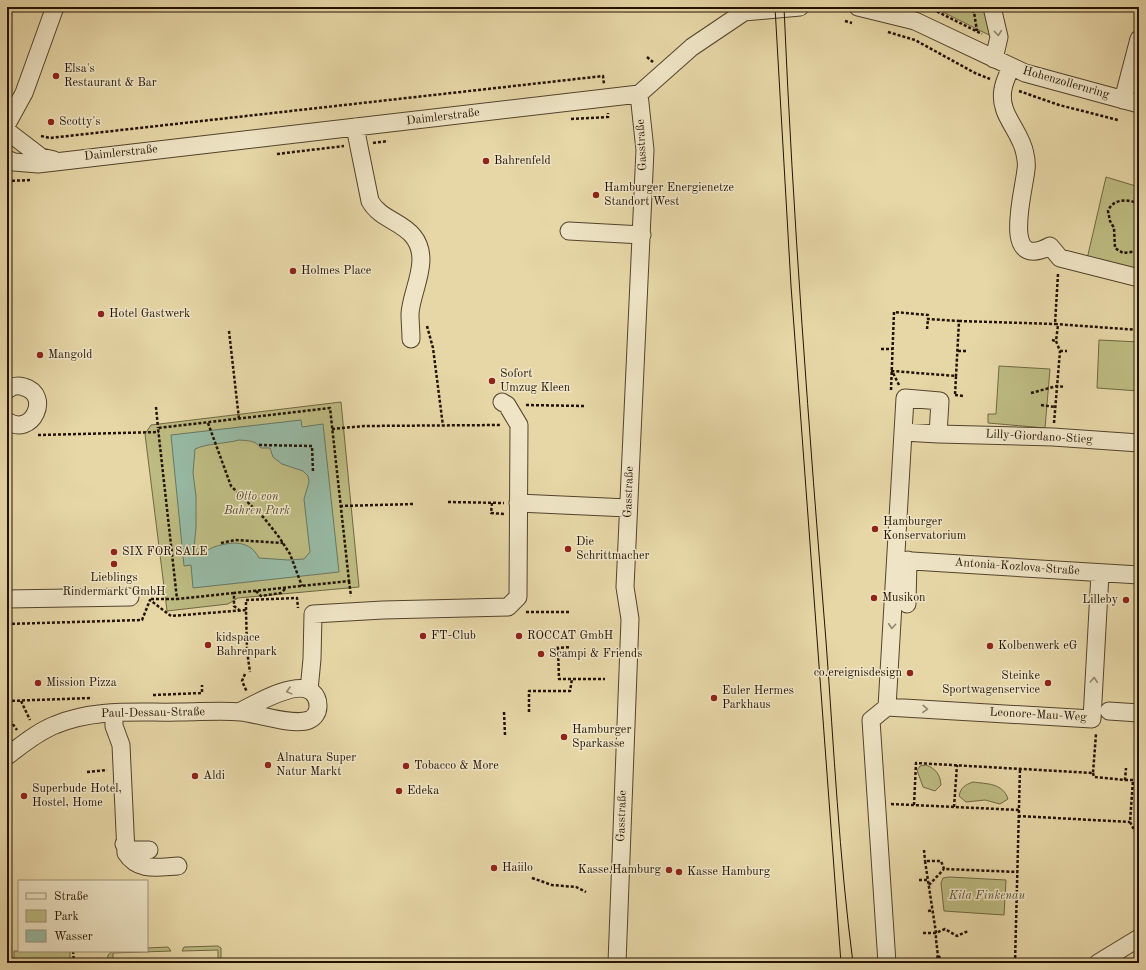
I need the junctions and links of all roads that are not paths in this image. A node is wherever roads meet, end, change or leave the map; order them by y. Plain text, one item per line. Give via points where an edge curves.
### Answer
1 (55, 7) edge
2 (800, 7) edge
3 (858, 7) edge
4 (992, 7) edge
5 (743, 9) edge
6 (1139, 39) edge
7 (996, 51) junction
8 (1011, 67) junction
9 (639, 94) junction
10 (1131, 102) edge
11 (7, 124) edge
12 (355, 127) junction
13 (7, 131) edge
14 (7, 159) edge
15 (58, 160) junction
16 (569, 231) dead end
17 (642, 235) junction
18 (1139, 278) edge
19 (411, 339) dead end
20 (7, 390) edge
21 (504, 403) road end
22 (7, 421) edge
23 (903, 432) junction
24 (938, 434) junction
25 (1139, 443) edge
26 (510, 503) junction
27 (628, 508) junction
28 (902, 560) junction
29 (1100, 573) junction
30 (1139, 575) edge
31 (130, 597) road end
32 (7, 599) edge
33 (907, 604) dead end
34 (309, 690) junction
35 (886, 707) junction
36 (1109, 711) dead end
37 (239, 712) junction
38 (114, 713) junction
39 (1139, 713) edge
40 (7, 756) edge
41 (124, 844) junction
42 (148, 850) dead end
43 (178, 866) dead end
44 (1139, 938) edge
45 (618, 963) edge
46 (887, 963) edge
47 (1098, 963) edge

1 - 11 street via 24,93
2 - 5 street
3 - 7 street, Hohenzollernring via 884,12
4 -> 7 street via 999,31
5 - 9 street via 692,47
6 - 10 street
7 - 8 street, Hohenzollernring
8 - 10 street, Hohenzollernring via 1037,77
8 - 18 street via 1004,85 1002,105 1022,142 1025,154 1026,169 1019,236 1022,244 1027,249 1050,246 1058,256
9 - 12 street, Daimlerstraße
9 - 17 street, Gasstraße via 645,150
12 - 15 street, Daimlerstraße
12 - 19 street via 370,201 375,209 406,230 416,242 420,275 410,314
13 - 15 street, Daimlerstraße via 41,157
14 - 15 street, Daimlerstraße via 26,164
16 - 17 street
17 - 27 street, Gasstraße
20 - 22 street via 20,385 30,388 39,406 36,416 28,423 18,425
21 - 26 street via 519,425
23 - 24 street, Lilly-Giordano-Stieg
23 - 24 street via 905,398 940,400
23 - 28 street
24 - 25 street, Lilly-Giordano-Stieg via 1053,437
26 - 27 street
26 - 34 street via 518,597 508,607 313,614
27 - 45 street, Gasstraße via 625,587 630,618
28 - 29 street, Antonia-Kozlova-Straße
28 - 33 street
28 -> 35 street
29 - 30 street, Antonia-Kozlova-Straße
35 -> 29 street, Leonore-Mau-Weg via 1092,719
31 - 32 street
34 -> 37 street, Paul-Dessau-Straße via 298,689 268,697
34 - 37 street, Paul-Dessau-Straße via 317,699 318,710 312,719 307,721
35 - 46 street via 871,720
36 - 39 street
37 - 38 street, Paul-Dessau-Straße
38 - 40 street, Paul-Dessau-Straße via 92,715 56,724 40,732
38 - 41 street via 114,726 121,745
41 - 42 street via 128,850
41 - 43 street via 126,853 135,864 142,867
44 - 47 street

